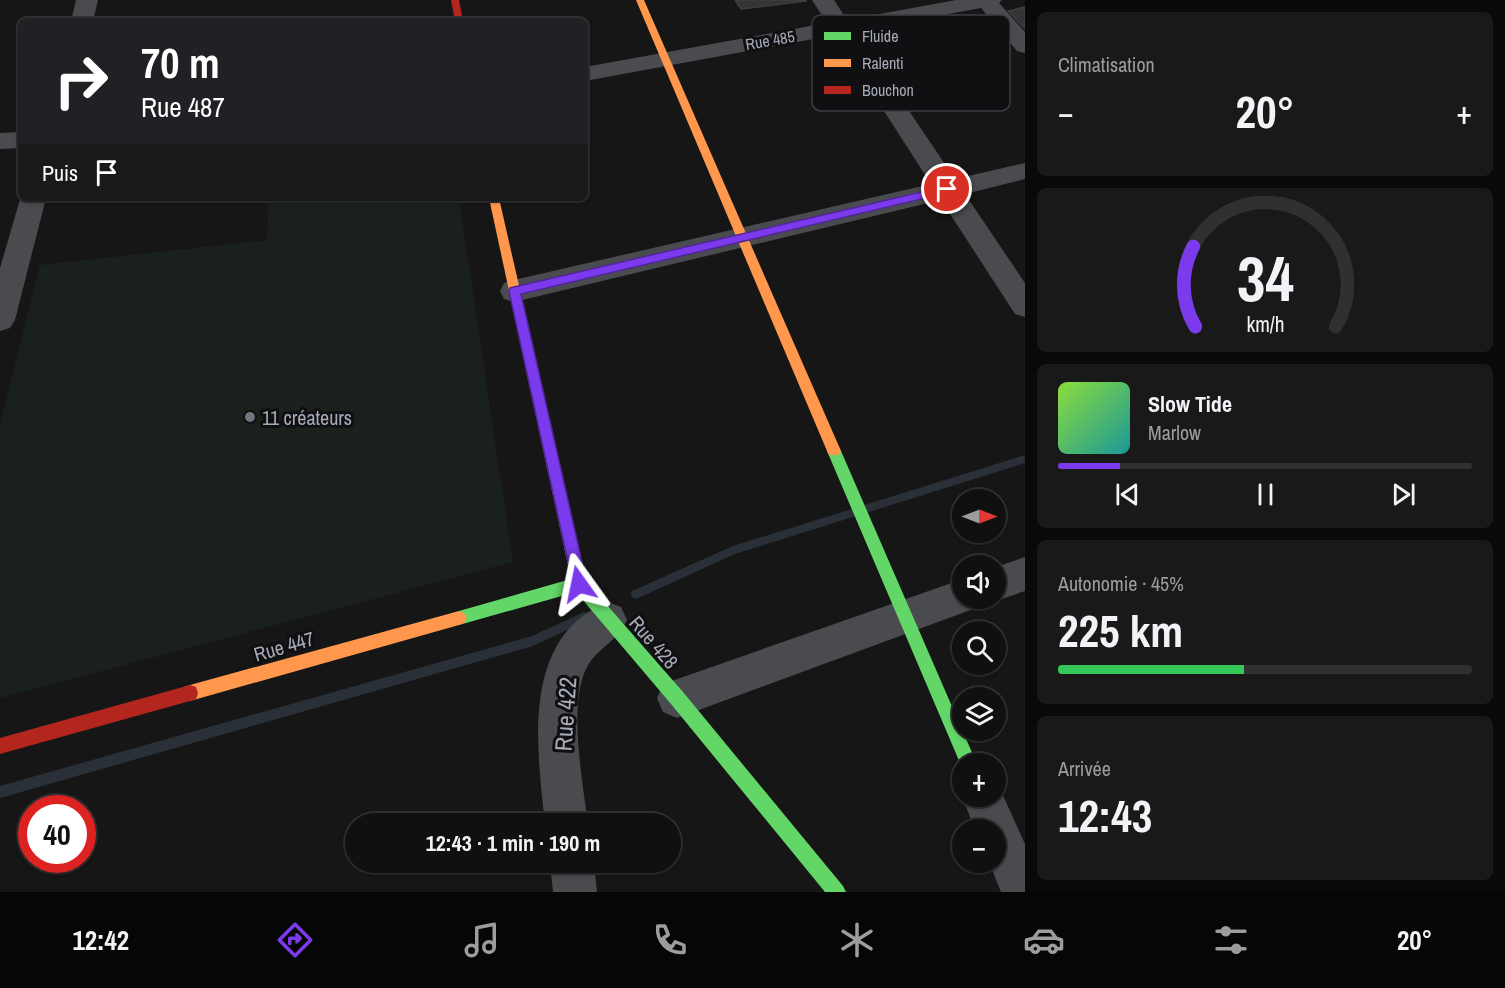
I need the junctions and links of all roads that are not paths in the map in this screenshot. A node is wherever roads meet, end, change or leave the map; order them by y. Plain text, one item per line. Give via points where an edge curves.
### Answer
1 (87, 0) edge
2 (455, 0) edge
3 (640, 0) edge
4 (823, 0) edge
5 (988, 0) edge
6 (833, 15) edge
7 (909, 15) edge
8 (1000, 15) edge
9 (83, 18) edge
10 (458, 18) edge
11 (1010, 27) edge
12 (812, 33) edge
13 (1025, 46) edge
14 (666, 60) junction
15 (588, 73) edge
16 (896, 111) edge
17 (18, 140) edge
18 (0, 141) edge
19 (1025, 171) edge
20 (947, 189) junction
21 (32, 201) edge
22 (495, 201) edge
23 (743, 238) junction
24 (514, 291) junction
25 (1025, 306) edge
26 (0, 320) edge
27 (1025, 574) edge
28 (1006, 581) edge
29 (579, 584) junction
30 (952, 600) edge
31 (906, 616) junction
32 (608, 620) junction
33 (677, 698) junction
34 (0, 746) edge
35 (964, 753) edge
36 (988, 807) edge
37 (566, 813) edge
38 (573, 873) edge
39 (575, 892) edge
40 (837, 892) edge
41 (1023, 892) edge

1 - 9 street
2 - 10 street
3 - 14 street
4 - 6 street
5 - 7 street, Rue 485
5 - 8 street
11 - 13 street
12 - 14 street, Rue 485
14 - 15 street, Rue 485
14 - 23 street
16 - 20 street
17 - 18 street
19 - 20 street
20 - 23 street
20 - 25 street
21 - 26 street
22 - 24 street, Rue 428
23 - 24 street
23 - 31 street
24 - 29 street, Rue 428
27 - 28 street
29 - 32 street, Rue 428
29 - 34 street, Rue 447
30 - 31 street
31 - 33 street
31 - 35 street
32 - 33 street, Rue 428
32 - 37 street, Rue 422 via 573,653 562,678 559,727
33 - 40 street, Rue 428
36 - 41 street
38 - 39 street

